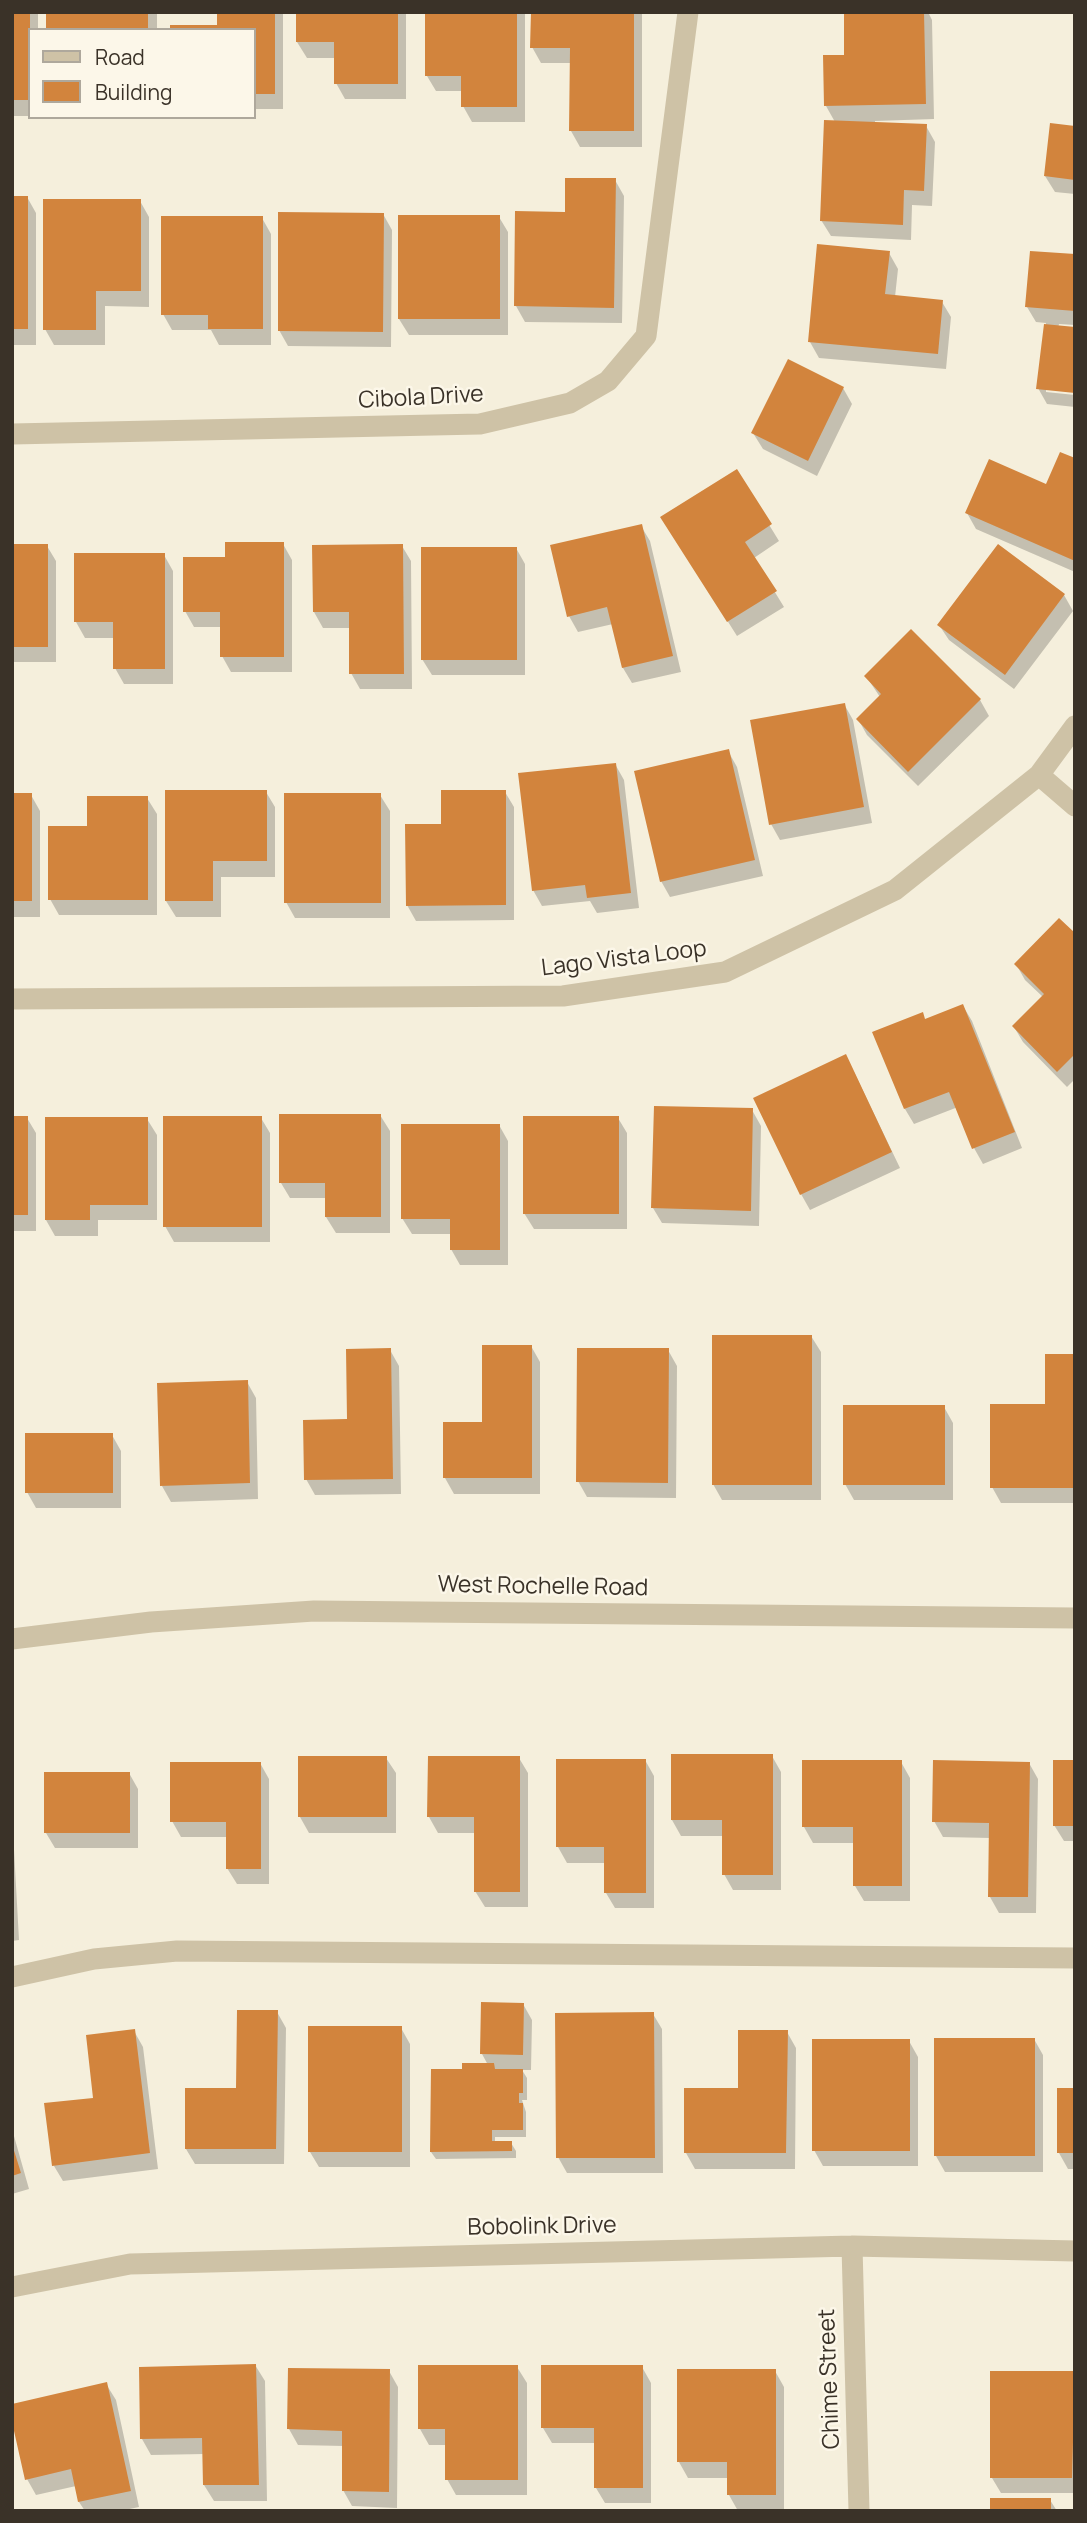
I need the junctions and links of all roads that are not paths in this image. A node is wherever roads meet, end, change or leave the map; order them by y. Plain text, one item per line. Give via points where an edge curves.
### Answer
1 (688, 12) edge
2 (12, 435) edge
3 (1075, 726) edge
4 (1039, 775) junction
5 (1075, 806) edge
6 (12, 999) edge
7 (1075, 1618) edge
8 (12, 1639) edge
9 (1075, 1958) edge
10 (12, 1977) edge
11 (852, 2246) junction
12 (1075, 2251) edge
13 (12, 2287) edge
14 (859, 2511) edge

1 - 2 street, Cibola Drive via 646,336 608,381 570,403 480,424
3 - 4 street, Lago Vista Loop
4 - 5 street
4 - 6 street, Lago Vista Loop via 895,890 725,972 563,996
7 - 8 street, West Rochelle Road via 314,1611 151,1622
9 - 10 street via 177,1951 94,1959
11 - 12 street, Bobolink Drive
11 - 13 street, Bobolink Drive via 130,2264
11 - 14 street, Chime Street

